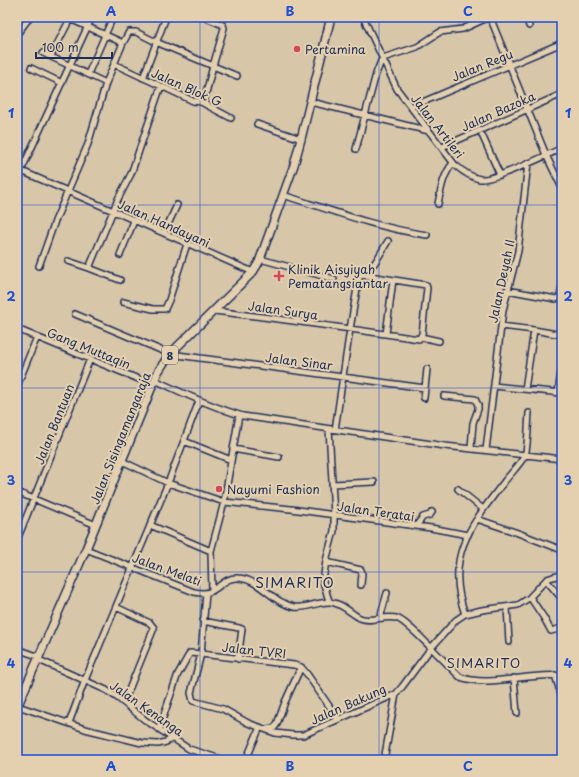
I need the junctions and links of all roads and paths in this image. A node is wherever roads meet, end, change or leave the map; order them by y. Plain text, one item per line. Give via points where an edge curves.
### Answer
1 (30, 17) edge
2 (92, 17) edge
3 (113, 17) edge
4 (166, 17) edge
5 (204, 17) edge
6 (331, 17) edge
7 (363, 17) edge
8 (490, 17) edge
9 (526, 17) edge
10 (68, 18) edge
11 (529, 26) dead end
12 (88, 27) junction
13 (17, 34) edge
14 (106, 34) junction
15 (156, 42) junction
16 (123, 43) junction
17 (562, 43) edge
18 (43, 54) dead end
19 (50, 56) junction
20 (383, 58) junction
21 (114, 64) junction
22 (70, 65) junction
23 (510, 65) junction
24 (213, 66) junction
25 (31, 68) dead end
26 (88, 74) junction
27 (237, 76) dead end
28 (143, 78) junction
29 (62, 82) junction
30 (106, 83) junction
31 (161, 86) junction
32 (562, 94) edge
33 (201, 102) junction
34 (311, 102) junction
35 (410, 107) junction
36 (528, 109) junction
37 (365, 116) junction
38 (231, 118) dead end
39 (257, 124) dead end
40 (429, 130) junction
41 (482, 135) dead end
42 (302, 139) junction
43 (442, 147) junction
44 (562, 148) edge
45 (356, 149) dead end
46 (546, 155) junction
47 (453, 163) junction
48 (528, 163) junction
49 (19, 170) edge
50 (500, 175) junction
51 (562, 188) edge
52 (68, 191) junction
53 (283, 195) junction
54 (177, 204) dead end
55 (438, 204) dead end
56 (113, 211) junction
57 (134, 220) junction
58 (164, 233) junction
59 (427, 235) dead end
60 (388, 241) dead end
61 (188, 244) junction
62 (120, 255) dead end
63 (260, 259) junction
64 (68, 261) dead end
65 (39, 266) dead end
66 (89, 268) junction
67 (253, 272) junction
68 (363, 275) junction
69 (334, 279) dead end
70 (120, 280) dead end
71 (393, 280) junction
72 (562, 286) edge
73 (507, 290) junction
74 (123, 302) dead end
75 (214, 310) junction
76 (75, 314) dead end
77 (501, 326) junction
78 (17, 329) edge
79 (350, 329) junction
80 (534, 330) junction
81 (386, 334) junction
82 (562, 335) edge
83 (37, 337) junction
84 (421, 337) junction
85 (439, 341) dead end
86 (170, 354) junction
87 (90, 359) junction
88 (562, 364) edge
89 (427, 370) dead end
90 (343, 377) junction
91 (154, 383) junction
92 (17, 386) edge
93 (494, 386) junction
94 (425, 388) junction
95 (526, 389) junction
96 (560, 393) edge
97 (444, 396) dead end
98 (424, 398) dead end
99 (199, 401) junction
100 (529, 413) dead end
101 (239, 415) junction
102 (329, 429) junction
103 (335, 430) junction
104 (184, 441) junction
105 (471, 448) junction
106 (233, 449) junction
107 (486, 450) junction
108 (526, 454) junction
109 (279, 457) dead end
110 (562, 459) edge
111 (231, 460) junction
112 (122, 461) junction
113 (168, 482) junction
114 (374, 482) dead end
115 (332, 484) junction
116 (458, 489) dead end
117 (17, 492) edge
118 (34, 499) junction
119 (224, 502) junction
120 (483, 509) junction
121 (432, 512) dead end
122 (334, 515) junction
123 (477, 519) junction
124 (96, 525) junction
125 (150, 525) junction
126 (416, 526) junction
127 (468, 534) junction
128 (17, 540) edge
129 (86, 549) junction
130 (562, 550) edge
131 (211, 551) junction
132 (326, 562) junction
133 (132, 568) junction
134 (562, 576) edge
135 (546, 580) junction
136 (361, 585) dead end
137 (212, 591) junction
138 (206, 593) junction
139 (387, 593) dead end
140 (530, 598) junction
141 (562, 599) edge
142 (329, 601) junction
143 (116, 607) junction
144 (507, 607) junction
145 (465, 614) junction
146 (380, 618) junction
147 (203, 621) junction
148 (562, 628) edge
149 (509, 642) dead end
150 (431, 648) junction
151 (17, 649) edge
152 (201, 654) junction
153 (39, 658) junction
154 (238, 659) junction
155 (301, 667) junction
156 (555, 675) junction
157 (562, 676) edge
158 (514, 678) junction
159 (85, 680) junction
160 (396, 694) junction
161 (562, 698) edge
162 (124, 702) junction
163 (17, 707) edge
164 (517, 713) dead end
165 (338, 719) junction
166 (69, 723) junction
167 (260, 727) junction
168 (159, 729) junction
169 (266, 729) junction
170 (173, 738) junction
171 (224, 760) edge
172 (246, 760) edge
173 (384, 760) edge

1 - 13 street
2 - 12 street
3 - 14 street
4 - 15 street
5 - 24 street via 224,26
6 - 34 highway, Jalan Sisingamangaraja / 8
7 - 20 street, Jalan Artileri
8 - 20 street via 463,29 440,32 417,47
8 - 23 street
9 - 11 street
10 - 12 street
10 - 19 street
12 - 14 street
12 - 22 street
14 - 16 street
14 - 26 street
15 - 16 street via 136,32 130,32
15 - 24 street
15 - 28 street
16 - 21 street
17 - 23 street, Jalan Regu
18 - 19 street
19 - 22 street
20 - 35 street, Jalan Artileri via 397,89
20 - 37 street via 377,70
21 - 28 street, Jalan Blok G
21 - 30 street
22 - 26 street
22 - 29 street
23 - 35 street, Jalan Regu
23 - 36 street
24 - 27 street
24 - 33 street via 205,97
25 - 29 street
26 - 30 street
28 - 31 street, Jalan Blok G
29 - 49 street
30 - 52 street via 88,144
31 - 33 street, Jalan Blok G via 193,101
31 - 56 street via 131,174
32 - 36 street, Jalan Bazoka
33 - 38 street, Jalan Blok G
34 - 37 street
34 - 42 highway, Jalan Sisingamangaraja / 8
35 - 40 street, Jalan Artileri
36 - 43 street, Jalan Bazoka
36 - 46 street
37 - 40 street
37 - 45 street
39 - 42 street
40 - 43 street, Jalan Artileri
41 - 50 street
42 - 53 highway, Jalan Sisingamangaraja / 8
43 - 47 street, Jalan Artileri
44 - 46 street, Jalan Artileri
46 - 48 street, Jalan Artileri
46 - 51 street
47 - 50 street, Jalan Artileri via 464,172 481,179
47 - 55 street via 442,181
48 - 50 street, Jalan Artileri
48 - 73 street, Jalan Deyah II via 518,251
49 - 52 street, Jalan Handayani
52 - 56 street, Jalan Handayani
52 - 65 street
53 - 59 street via 371,223
53 - 63 highway, Jalan Sisingamangaraja / 8
54 - 58 street
56 - 57 street, Jalan Handayani
56 - 66 street
57 - 58 street, Jalan Handayani
57 - 62 street
58 - 61 street, Jalan Handayani
60 - 68 street via 376,262
61 - 67 street, Jalan Handayani
61 - 74 street via 165,309
63 - 67 highway, Jalan Sisingamangaraja / 8
63 - 69 street
64 - 66 street
66 - 70 street
67 - 75 highway, Jalan Sisingamangaraja / 8
68 - 71 street
68 - 79 street via 359,277
71 - 81 street
71 - 84 street via 423,284 427,288
72 - 73 street via 560,296 556,299
73 - 77 street, Jalan Deyah II
75 - 79 street, Jalan Surya
75 - 86 highway, Jalan Sisingamangaraja / 8
76 - 86 street, Jalan Sinar
77 - 80 street
77 - 93 street, Jalan Deyah II
78 - 83 street, Gang Muttaqin
79 - 81 street, Jalan Surya
79 - 90 street
80 - 82 street
80 - 95 street
81 - 84 street, Jalan Surya via 419,339
83 - 87 street, Gang Muttaqin
83 - 92 street
84 - 85 street, Jalan Surya
86 - 90 street, Jalan Sinar
86 - 91 highway, Jalan Sisingamangaraja / 8
87 - 91 street, Gang Muttaqin
87 - 118 street, Jalan Bantuan
88 - 96 street
89 - 94 street
90 - 94 street, Jalan Sinar
90 - 103 street
91 - 99 street, Gang Muttaqin
91 - 112 highway, Jalan Sisingamangaraja / 8
93 - 95 street
93 - 107 street, Jalan Deyah II
94 - 98 street
95 - 96 street
97 - 105 street via 476,399 478,409 473,423
99 - 101 street, Gang Muttaqin
99 - 104 street
100 - 108 street
101 - 102 street, Gang Muttaqin
101 - 106 street
102 - 103 street, Gang Muttaqin
102 - 115 street
103 - 105 street, Gang Muttaqin
104 - 111 street
104 - 113 street
105 - 107 street, Gang Muttaqin
106 - 109 street
106 - 111 street
107 - 108 street, Gang Muttaqin
108 - 110 street, Gang Muttaqin
108 - 120 street
111 - 119 street
112 - 113 street, Jalan Teratai
112 - 124 highway, Jalan Sisingamangaraja / 8
113 - 119 street, Jalan Teratai
113 - 125 street
114 - 115 street
115 - 122 street
116 - 120 street
117 - 118 street
118 - 124 street
118 - 128 street, Jalan Bantuan
119 - 122 street, Jalan Teratai
119 - 131 street
120 - 123 street
121 - 126 street via 430,516 423,517
122 - 126 street, Jalan Teratai
122 - 132 street via 334,531
123 - 127 street
123 - 130 street
124 - 129 highway, Jalan Sisingamangaraja / 8
125 - 131 street
125 - 133 street
126 - 127 street, Jalan Teratai
127 - 145 street via 459,558 457,580
129 - 133 street, Jalan Melati
129 - 153 highway, Jalan Sisingamangaraja / 8
131 - 137 street
132 - 136 street via 361,570
132 - 142 street via 323,581
133 - 138 street, Jalan Melati via 194,592
133 - 143 street
134 - 135 street via 553,576
135 - 140 street
135 - 141 street
137 - 138 street, Jalan Melati
137 - 142 street, Jalan Melati via 226,580 240,578 252,581 294,607
138 - 147 street
139 - 146 street
140 - 144 street via 518,605
140 - 148 street via 551,631
142 - 146 street via 367,620
143 - 159 street
143 - 162 street via 150,623 154,628
144 - 145 street
144 - 149 street
145 - 150 street, Jalan Bakung via 456,620
146 - 150 street via 397,618
147 - 152 street
147 - 154 street via 242,630
150 - 158 street via 460,677 477,681
150 - 160 street, Jalan Bakung
151 - 153 street, Jalan Kenanga
152 - 154 street, Jalan TVRI
152 - 167 street, Jalan Bakung via 191,693 192,700 223,709
152 - 168 street via 193,652 188,655 178,674
153 - 159 street, Jalan Kenanga
153 - 163 highway, Jalan Sisingamangaraja / 8
154 - 155 street, Jalan TVRI
155 - 165 street, Jalan TVRI
155 - 169 street via 284,702 277,724 274,728
156 - 157 street
156 - 158 street
156 - 161 street
158 - 164 street
159 - 162 street, Jalan Kenanga
159 - 166 street
160 - 165 street, Jalan Bakung
160 - 173 street
162 - 168 street, Jalan Kenanga
163 - 166 street
165 - 169 street, Jalan Bakung via 303,735 275,733
166 - 170 street via 88,730 150,744 163,743
167 - 169 street, Jalan Bakung
167 - 172 street
168 - 170 street, Jalan Kenanga
170 - 171 street, Jalan Kenanga via 188,748

